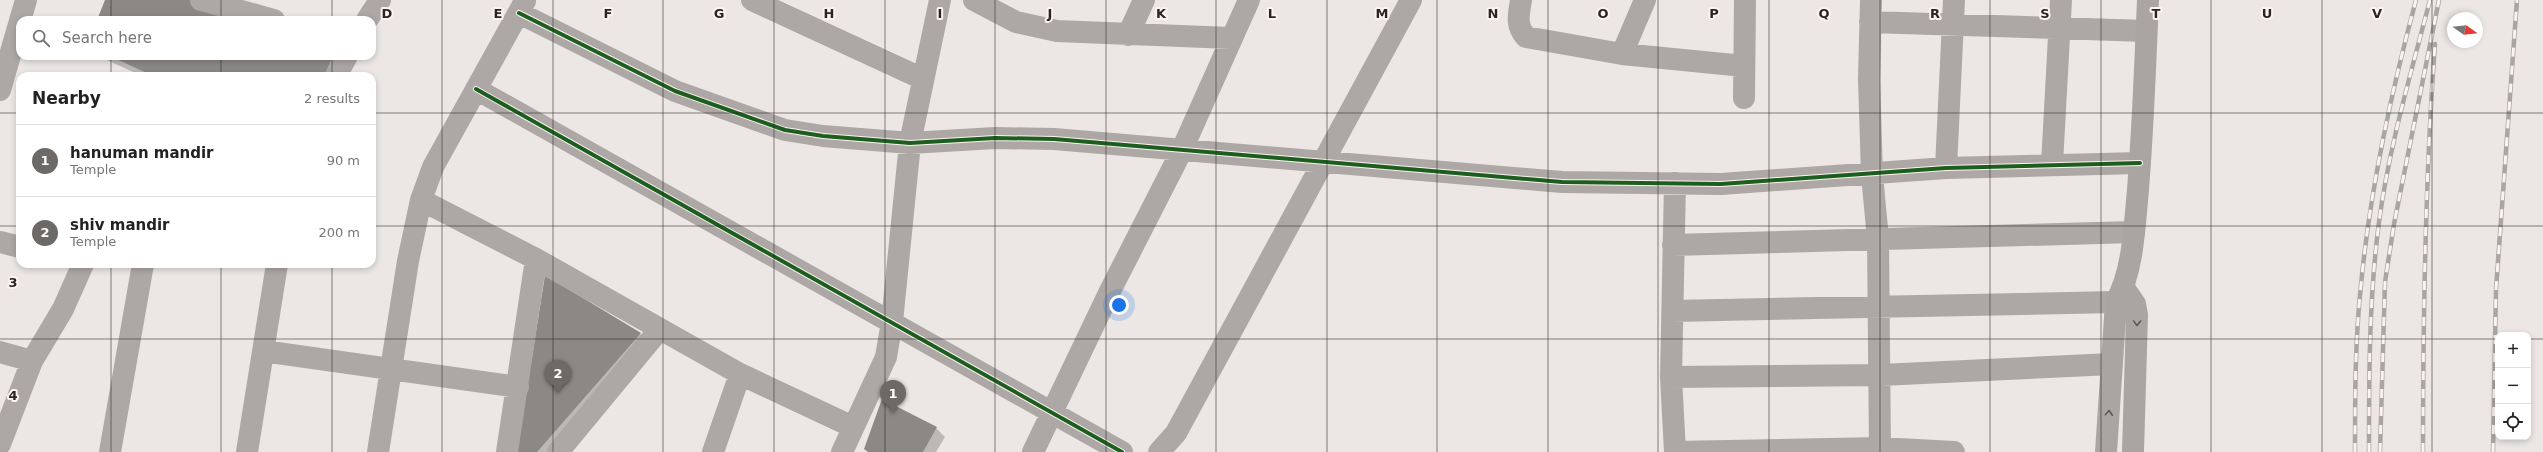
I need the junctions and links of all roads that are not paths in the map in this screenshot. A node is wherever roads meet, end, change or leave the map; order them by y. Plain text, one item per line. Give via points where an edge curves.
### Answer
1 (26, 0) edge
2 (201, 0) edge
3 (380, 0) edge
4 (752, 0) edge
5 (940, 0) edge
6 (974, 0) edge
7 (1144, 0) edge
8 (1249, 0) edge
9 (1411, 0) edge
10 (1521, 0) edge
11 (1645, 0) edge
12 (1745, 0) edge
13 (1871, 0) edge
14 (1954, 0) edge
15 (2061, 0) edge
16 (2148, 0) edge
17 (246, 5) edge
18 (522, 6) edge
19 (22, 16) edge
20 (267, 16) edge
21 (370, 16) edge
22 (1870, 22) junction
23 (1953, 23) junction
24 (2059, 29) junction
25 (2146, 31) junction
26 (1128, 35) junction
27 (1230, 38) junction
28 (16, 39) edge
29 (1622, 54) junction
30 (345, 60) edge
31 (1744, 66) junction
32 (338, 72) edge
33 (6, 78) edge
34 (923, 79) junction
35 (476, 89) junction
36 (1744, 98) dead end
37 (910, 143) junction
38 (1181, 152) junction
39 (1323, 161) junction
40 (2140, 163) junction
41 (2052, 164) junction
42 (1946, 168) junction
43 (1872, 175) junction
44 (1675, 183) junction
45 (421, 200) junction
46 (2134, 232) junction
47 (1878, 239) junction
48 (0, 242) edge
49 (1673, 245) junction
50 (16, 246) edge
51 (536, 259) junction
52 (80, 268) edge
53 (143, 268) edge
54 (276, 268) edge
55 (2120, 295) junction
56 (1879, 308) junction
57 (1673, 311) junction
58 (892, 322) junction
59 (660, 330) junction
60 (263, 351) junction
61 (0, 352) edge
62 (32, 361) junction
63 (2112, 364) junction
64 (390, 370) junction
65 (740, 374) junction
66 (1881, 375) junction
67 (1671, 376) junction
68 (518, 387) junction
69 (1052, 411) junction
70 (853, 427) junction
71 (0, 444) edge
72 (1880, 450) edge
73 (110, 452) edge
74 (247, 452) edge
75 (378, 452) edge
76 (507, 452) edge
77 (558, 452) edge
78 (713, 452) edge
79 (842, 452) edge
80 (1033, 452) edge
81 (1122, 452) edge
82 (1159, 452) edge
83 (1675, 452) edge
84 (1954, 452) edge
85 (2106, 452) edge
86 (2133, 452) edge

1 - 19 street
2 - 17 street
3 - 21 street
4 - 34 street
5 - 34 street
6 - 26 street via 1016,22 1057,31
7 - 26 street
8 - 27 street
9 - 39 street
10 - 29 street via 1518,23 1519,30 1526,37
11 - 29 street
12 - 31 street
13 - 22 street
14 - 23 street
15 - 24 street
16 - 25 highway
17 - 20 street
18 - 35 street
18 - 37 street via 675,91 745,117 785,130 823,136
22 - 23 street
22 - 43 street
23 - 24 street
23 - 42 street
24 - 25 street
24 - 41 street
25 - 40 highway
26 - 27 street
27 - 38 street
28 - 33 street
29 - 31 street
30 - 32 street
31 - 36 street
34 - 37 street
35 - 45 street via 433,167
35 - 58 street
37 - 38 street via 996,138 1054,140
37 - 58 street
38 - 39 street
38 - 69 street
39 - 44 street via 1562,182
39 - 82 street via 1176,433
40 - 41 street
40 - 46 highway
41 - 42 street
42 - 43 street
43 - 44 street via 1729,183
43 - 47 street
44 - 49 street
45 - 51 street
45 - 64 street
46 - 47 street
46 - 55 highway
47 - 49 street
47 - 56 street
48 - 50 street
49 - 57 street
51 - 59 street
51 - 68 street
52 - 62 street via 63,310
53 - 73 street
54 - 60 street
55 - 56 street
55 - 63 highway
55 -> 86 highway via 2135,304 2138,315
56 - 57 street
56 - 66 street
57 - 67 street
58 - 69 street
58 - 70 street via 886,357
59 - 65 street
59 - 77 street
60 - 64 street
60 - 74 street
61 - 62 street
62 - 71 street
63 - 66 street
85 -> 63 highway
64 - 68 street
64 - 75 street
65 - 70 street
65 - 78 street
66 - 67 street
66 - 72 street
67 - 83 street
68 - 76 street
69 - 80 street
69 - 81 street
70 - 79 street
72 - 83 street
72 - 84 street

